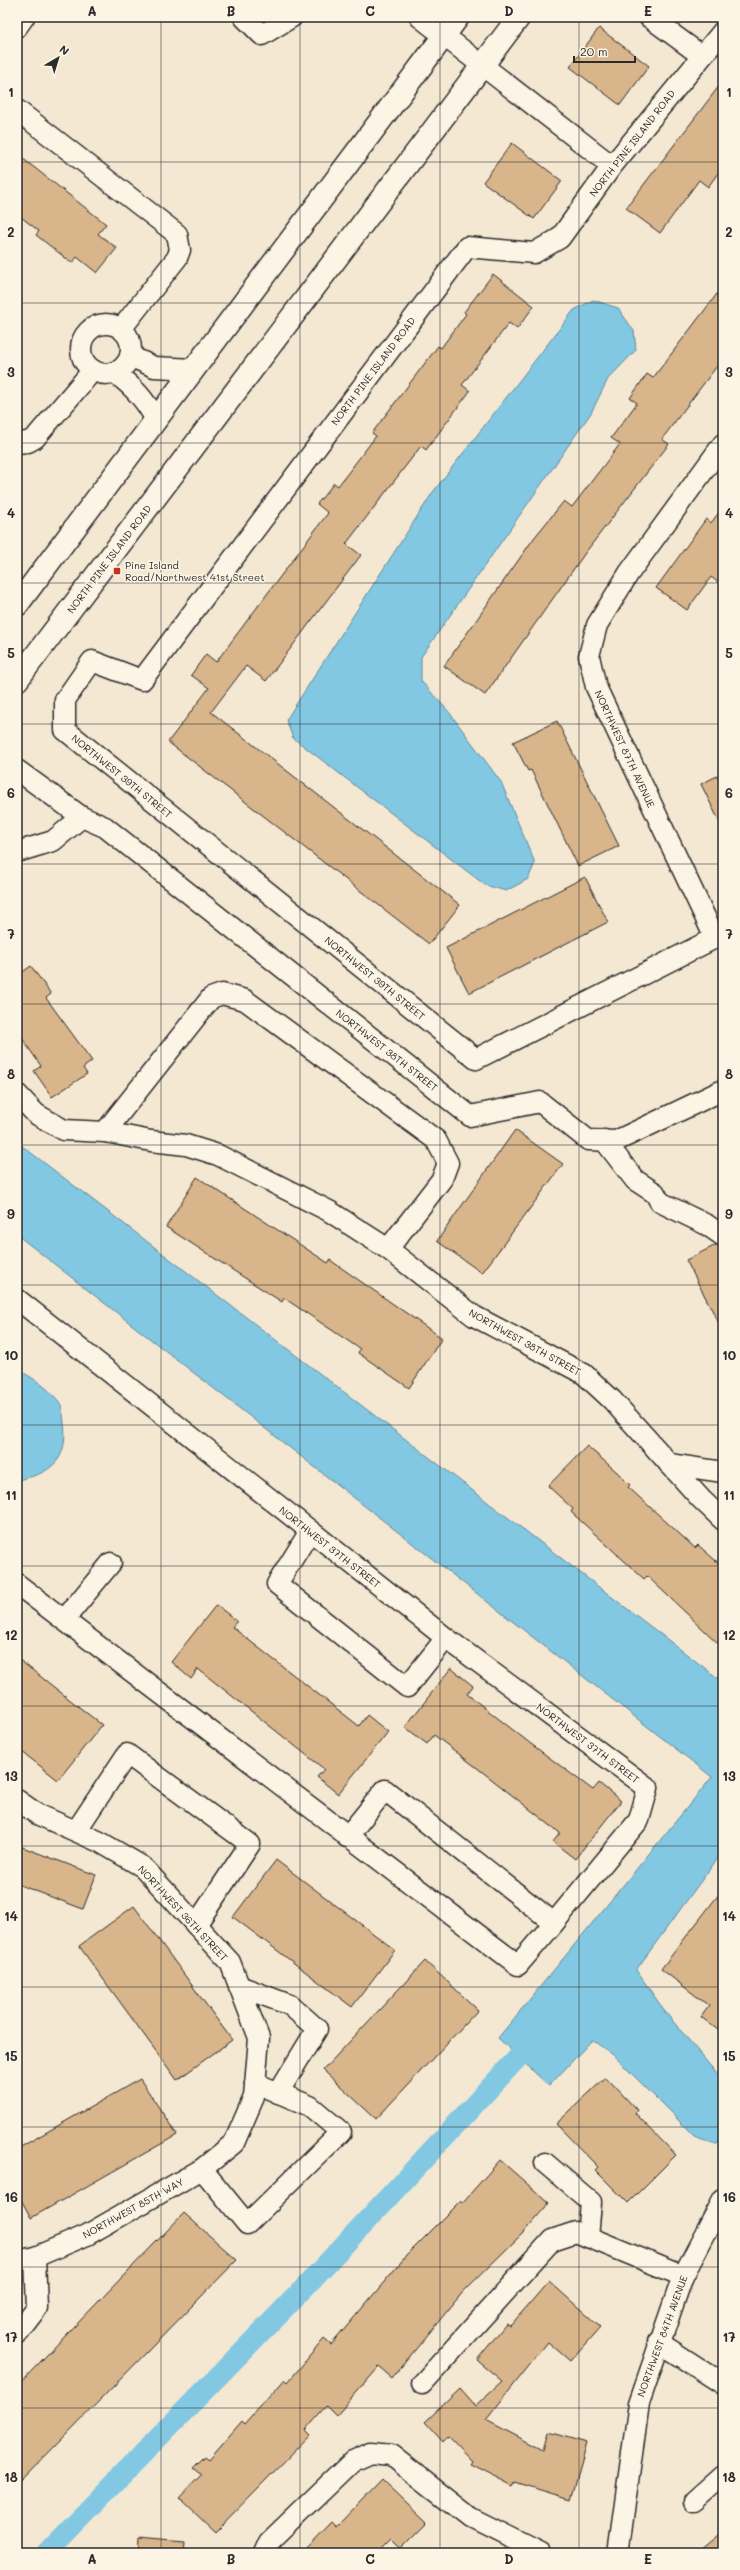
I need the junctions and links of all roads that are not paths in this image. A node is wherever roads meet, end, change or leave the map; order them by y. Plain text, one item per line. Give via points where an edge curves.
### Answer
1 (24, 17) edge
2 (244, 17) edge
3 (292, 17) edge
4 (420, 17) edge
5 (458, 17) edge
6 (519, 17) edge
7 (650, 17) edge
8 (17, 27) edge
9 (723, 30) edge
10 (444, 36) junction
11 (702, 56) junction
12 (482, 66) junction
13 (17, 110) edge
14 (612, 166) junction
15 (122, 329) junction
16 (130, 356) junction
17 (194, 369) junction
18 (93, 370) junction
19 (114, 372) junction
20 (156, 420) junction
21 (17, 443) edge
22 (723, 444) edge
23 (17, 605) edge
24 (17, 680) edge
25 (65, 730) joint
26 (17, 770) edge
27 (82, 816) junction
28 (17, 852) edge
29 (715, 938) joint
30 (723, 1090) edge
31 (17, 1094) edge
32 (104, 1132) junction
33 (604, 1140) junction
34 (723, 1236) edge
35 (388, 1249) junction
36 (17, 1299) edge
37 (669, 1464) junction
38 (723, 1472) edge
39 (723, 1520) edge
40 (310, 1531) junction
41 (111, 1563) dead end
42 (17, 1584) edge
43 (64, 1620) junction
44 (446, 1638) junction
45 (17, 1800) edge
46 (76, 1831) junction
47 (348, 1837) junction
48 (554, 1923) junction
49 (196, 1925) junction
50 (239, 1986) junction
51 (255, 2083) junction
52 (278, 2093) junction
53 (545, 2163) dead end
54 (202, 2169) junction
55 (723, 2200) edge
56 (588, 2238) junction
57 (26, 2259) edge
58 (683, 2276) junction
59 (18, 2331) edge
60 (658, 2342) junction
61 (422, 2384) dead end
62 (723, 2384) edge
63 (723, 2475) edge
64 (694, 2501) dead end
65 (264, 2553) edge
66 (541, 2553) edge
67 (618, 2553) edge

1 - 8 street
2 - 3 street via 262,36
4 - 10 street
5 - 10 main road
6 - 12 main road, NORTH PINE ISLAND ROAD
7 - 11 street
9 - 11 street, NORTH PINE ISLAND ROAD
10 - 12 street
10 - 17 main road
11 - 14 street, NORTH PINE ISLAND ROAD
12 - 14 street
12 - 24 main road, NORTH PINE ISLAND ROAD
13 - 15 street via 177,234 180,250 177,258
14 - 25 street, NORTH PINE ISLAND ROAD via 560,238 534,253 467,247 142,680 92,661 65,700
15 - 16 street via 131,346
15 - 18 street via 103,324 86,333 81,352 84,361
16 - 17 street via 154,367
16 - 19 street via 126,364
17 - 20 main road
18 - 19 street via 99,373
18 - 21 street via 36,438
19 - 20 street via 145,399
20 - 23 main road
22 - 29 street, NORTHWEST 87TH AVENUE via 629,573 597,625 589,656 596,687
25 - 29 street, NORTHWEST 39TH STREET via 476,1059
26 - 27 street, NORTHWEST 38TH STREET
27 - 28 street via 54,841
27 - 33 street, NORTHWEST 38TH STREET via 105,828 470,1116 540,1102 588,1140
30 - 33 street, NORTHWEST 38TH STREET via 616,1141
31 - 32 street, NORTHWEST 38TH STREET via 36,1114 64,1130
32 - 35 street, NORTHWEST 38TH STREET via 186,1145 218,1155 329,1211
32 - 35 street via 211,998 222,994 245,1000 436,1140 448,1163 442,1179
33 - 34 street via 635,1180 654,1193 660,1202 708,1225
35 - 37 street, NORTHWEST 38TH STREET via 474,1316 584,1374 612,1400
36 - 40 street, NORTHWEST 37TH STREET
37 - 38 street
37 - 39 street, NORTHWEST 38TH STREET
40 - 44 street, NORTHWEST 37TH STREET
40 - 44 street via 278,1584 407,1687
41 - 43 street
42 - 43 street
43 - 47 street
44 - 48 street, NORTHWEST 37TH STREET via 648,1788 639,1820
45 - 46 street, NORTHWEST 36TH STREET via 37,1814
46 - 49 street, NORTHWEST 36TH STREET via 143,1867
46 - 49 street via 127,1754 250,1844
47 - 48 street via 518,1965
47 - 48 street via 384,1790
49 - 50 street, NORTHWEST 36TH STREET via 230,1962
50 - 51 street, NORTHWEST 36TH STREET via 259,2038
50 - 52 street via 290,2005 316,2029
51 - 52 street
51 - 54 street, NORTHWEST 36TH STREET via 254,2097 234,2143
52 - 54 street via 310,2106 341,2132 247,2224
53 - 56 street via 591,2202
54 - 57 street, NORTHWEST 85TH WAY via 87,2235
55 - 58 street, NORTHWEST 84TH AVENUE
56 - 58 street
56 - 61 street via 576,2232 552,2240
57 - 59 street via 38,2308
58 - 60 street, NORTHWEST 84TH AVENUE
60 - 62 street
60 - 67 street, NORTHWEST 84TH AVENUE via 639,2403
63 - 64 street
65 - 66 street via 269,2542 353,2461 371,2453 391,2455 471,2518

